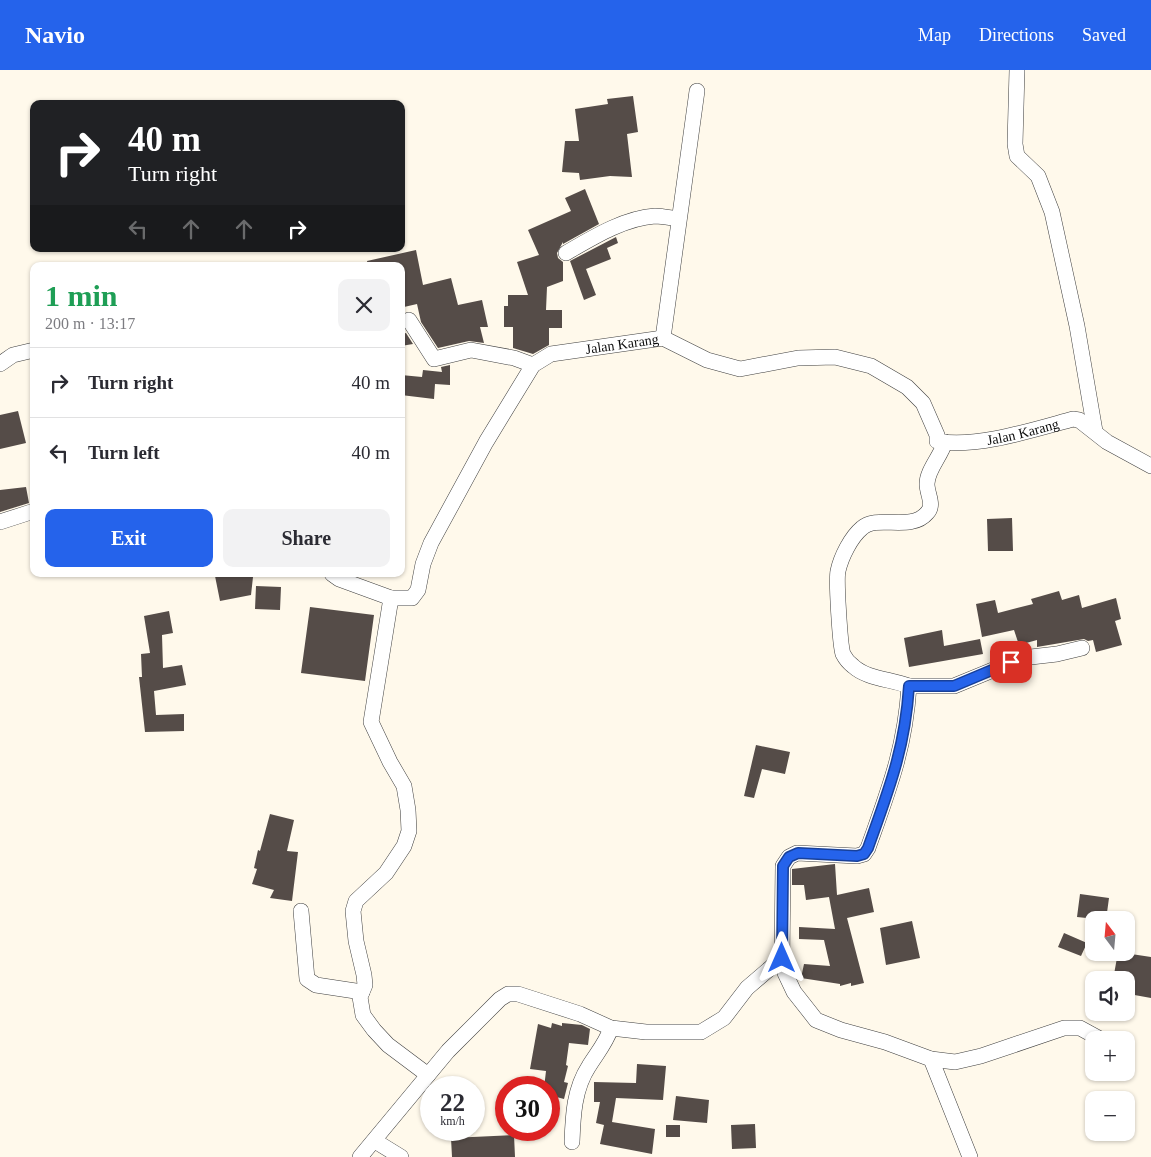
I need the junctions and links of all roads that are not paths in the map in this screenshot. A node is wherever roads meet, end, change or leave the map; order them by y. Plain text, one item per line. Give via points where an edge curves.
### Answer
1 (1017, 70) edge
2 (697, 91) dead end
3 (678, 219) junction
4 (566, 253) dead end
5 (409, 320) dead end
6 (663, 338) junction
7 (30, 351) edge
8 (0, 364) edge
9 (534, 365) junction
10 (1095, 431) junction
11 (945, 442) junction
12 (1151, 466) edge
13 (30, 512) edge
14 (0, 522) edge
15 (336, 577) edge
16 (391, 598) junction
17 (1082, 648) dead end
18 (909, 686) junction
19 (301, 911) dead end
20 (782, 958) junction
21 (362, 992) junction
22 (611, 1028) junction
23 (1086, 1031) edge
24 (931, 1059) junction
25 (428, 1074) junction
26 (375, 1141) junction
27 (572, 1142) dead end
28 (360, 1157) edge
29 (401, 1157) edge
30 (970, 1157) edge

1 - 10 street via 1017,156 1038,176 1052,212 1077,326
2 - 3 street
3 - 4 street via 655,216 634,220 587,240
3 - 6 street
5 - 9 street via 434,358 471,350
6 - 9 street, Jalan Karang via 551,354
6 - 11 street, Jalan Karang via 707,360 740,369 798,358 835,357 871,366 918,396 938,435 937,440
7 - 8 street via 13,355
9 - 16 street, Jalan Karang via 486,442 431,543 416,594 408,600
10 - 11 street, Jalan Karang via 1073,419 968,442
10 - 12 street, Jalan Karang via 1107,442
11 - 18 street via 929,475 927,514 904,523 873,524 861,528 842,557 837,572 839,632 844,655 864,674
13 - 14 street
15 - 16 street, Jalan Karang
16 - 21 street via 371,722 404,786 409,831 404,846 386,873 356,901 353,911 364,975
17 - 18 street via 1022,658 954,686
18 - 20 street via 900,756 887,800 864,854 798,853 789,857 783,866
19 - 21 street via 307,979 316,985
20 - 22 street via 747,988 724,1018 700,1032
20 - 24 street via 784,973 794,992 816,1020
21 - 25 street via 363,1015 374,1030 388,1045
22 - 25 street via 580,1014 518,994 508,994
22 - 27 street via 574,1101
23 - 24 street via 1072,1027 955,1062
24 - 30 street
25 - 26 street
26 - 28 street
26 - 29 street

